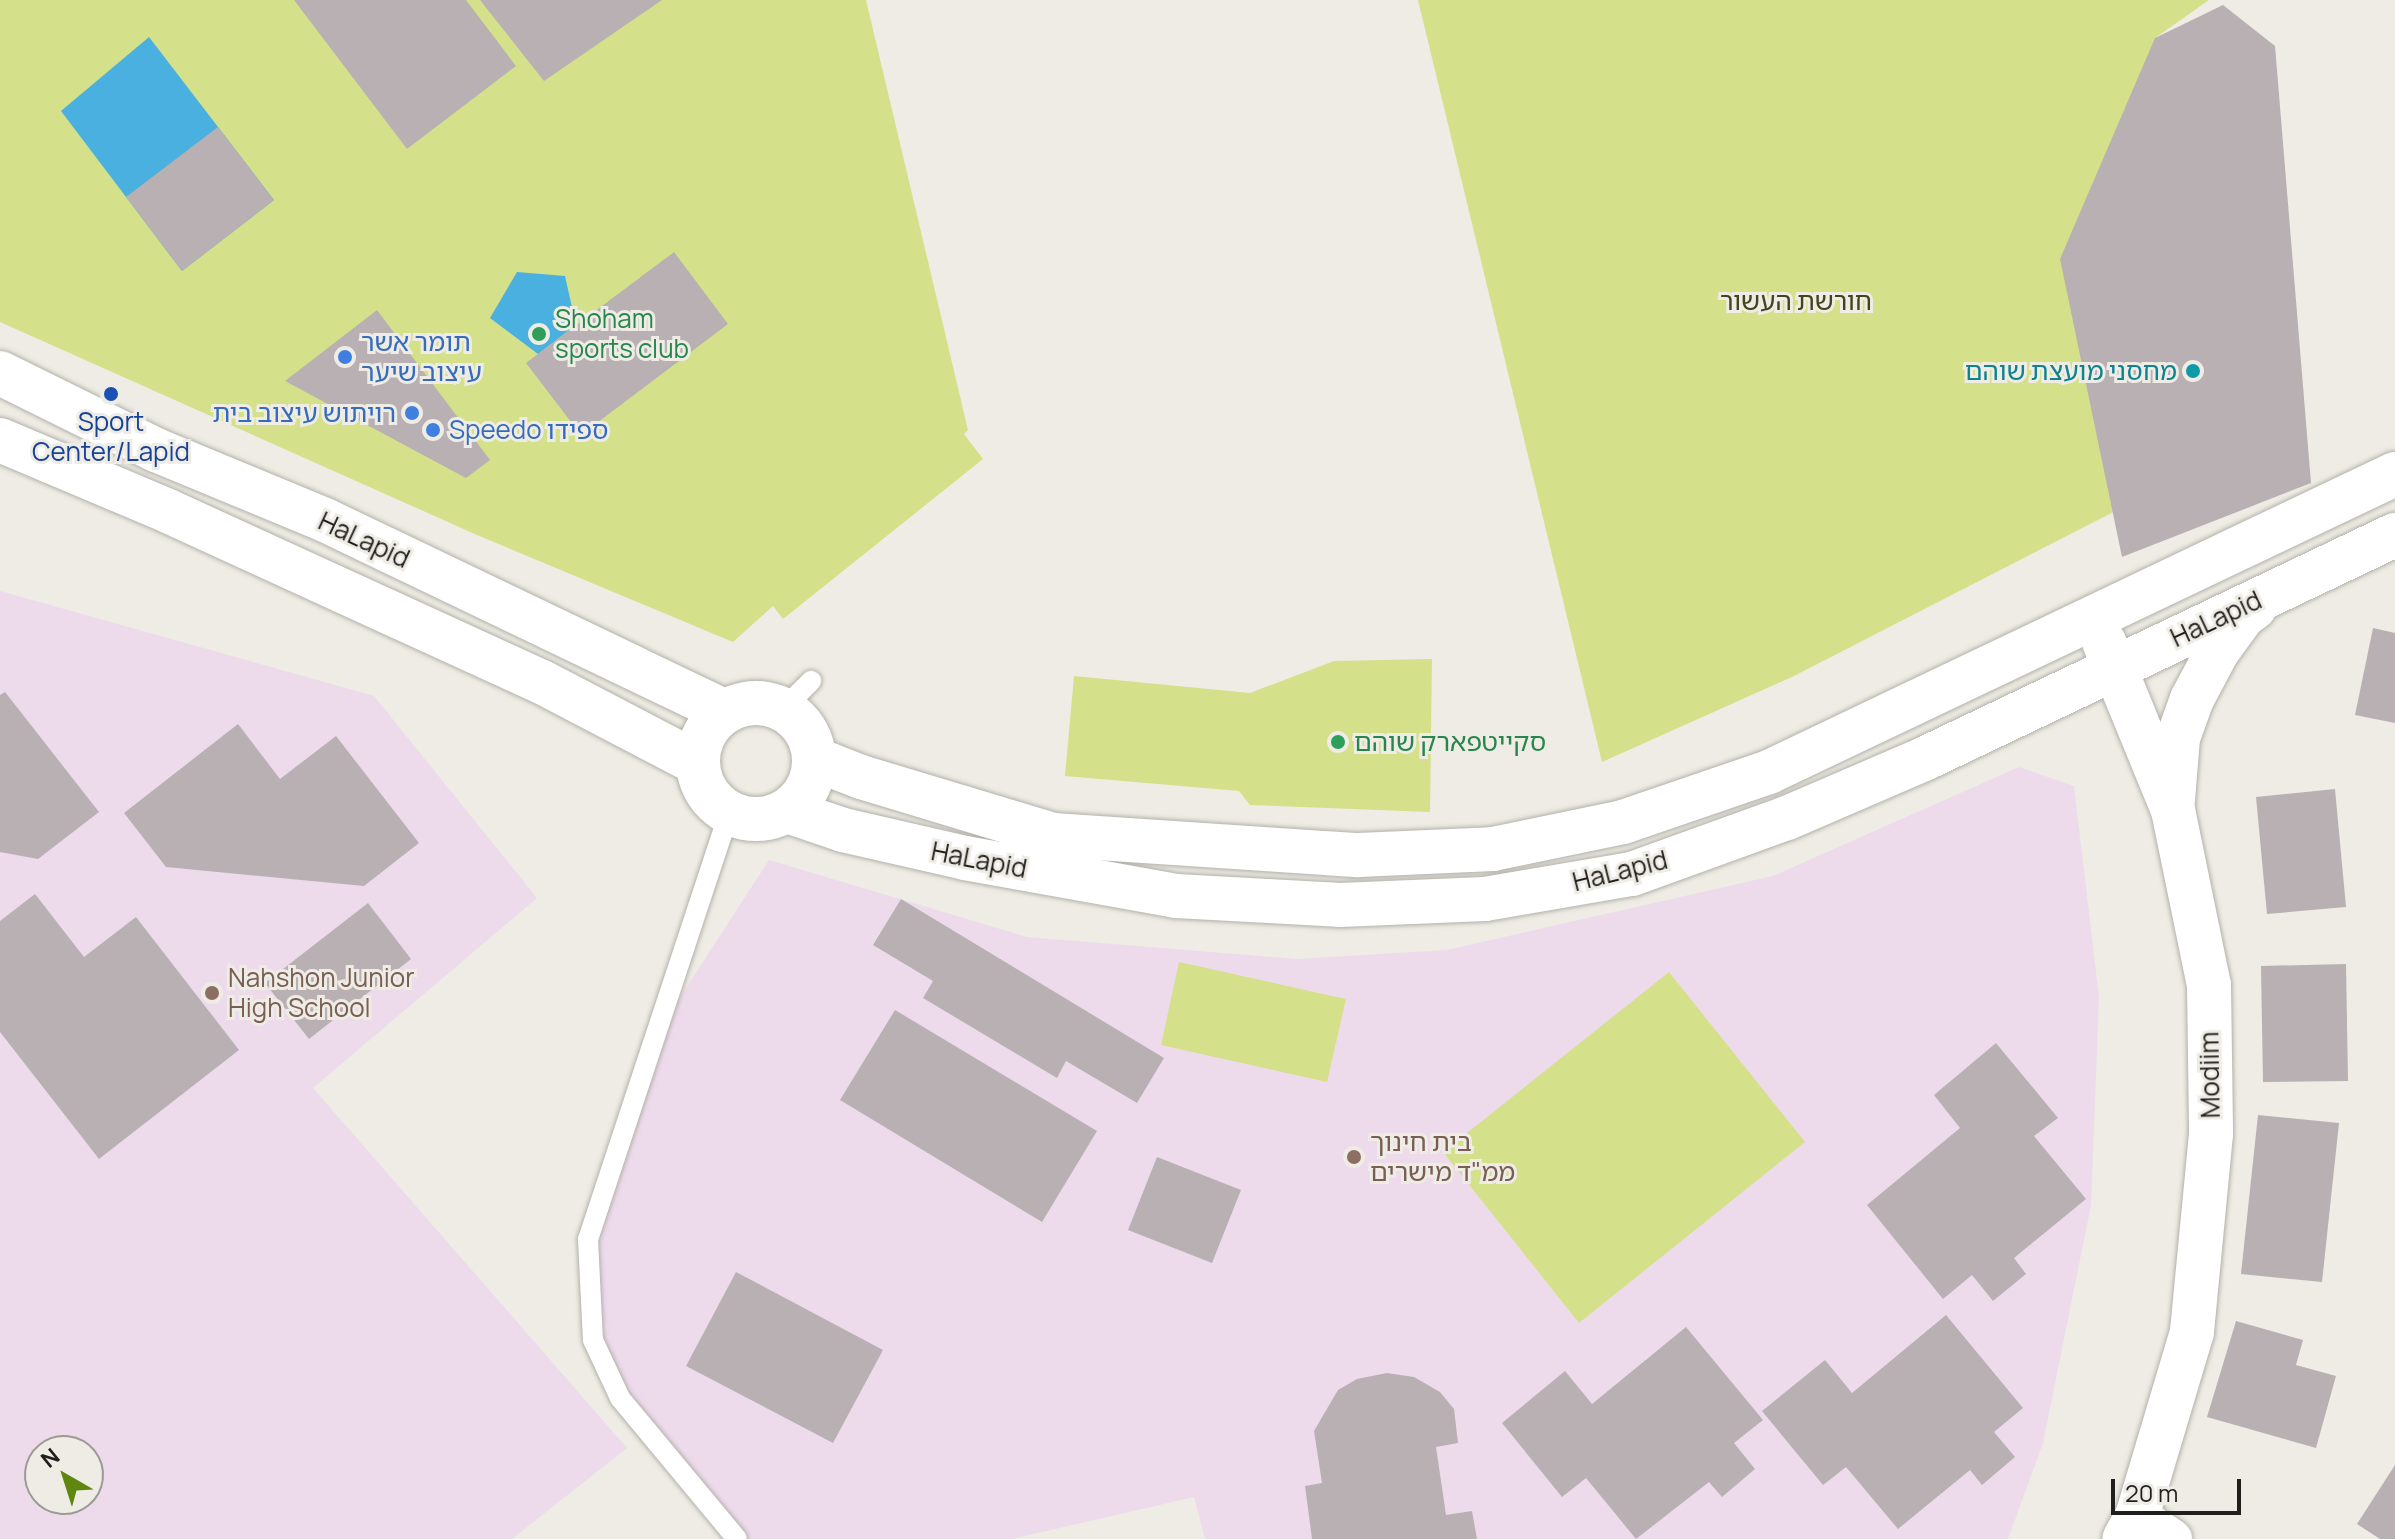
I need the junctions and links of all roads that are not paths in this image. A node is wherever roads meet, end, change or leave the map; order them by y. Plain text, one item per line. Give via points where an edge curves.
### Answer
1 (0, 373) edge
2 (0, 440) edge
3 (2395, 474) edge
4 (2395, 535) edge
5 (2280, 589) junction
6 (2094, 618) junction
7 (2114, 667) junction
8 (725, 712) junction
9 (815, 759) junction
10 (697, 763) junction
11 (2173, 810) junction
12 (787, 811) junction
13 (729, 813) junction
14 (2144, 1531) edge
15 (737, 1539) edge

1 - 8 street, HaLapid via 156,450 325,520
2 - 10 street via 542,682
3 - 6 street, HaLapid
4 - 5 street, HaLapid
5 - 7 street, HaLapid
5 - 11 street via 2243,616 2192,699 2178,738
6 - 7 street, Modiim
6 - 9 street, HaLapid via 1769,772 1623,822 1493,849 1358,855 1053,835
7 - 11 street, Modiim
7 - 12 street, HaLapid via 1787,818 1632,874 1485,899 1340,905 1176,896 965,858 843,830
8 - 9 street via 797,695 800,722
8 - 10 street via 700,743
9 - 12 street via 812,779
10 - 13 street via 702,784
11 - 14 street, Modiim via 2209,985 2211,1134 2192,1332
12 - 13 street via 768,819
13 - 15 lane via 588,1239 593,1340 620,1398

